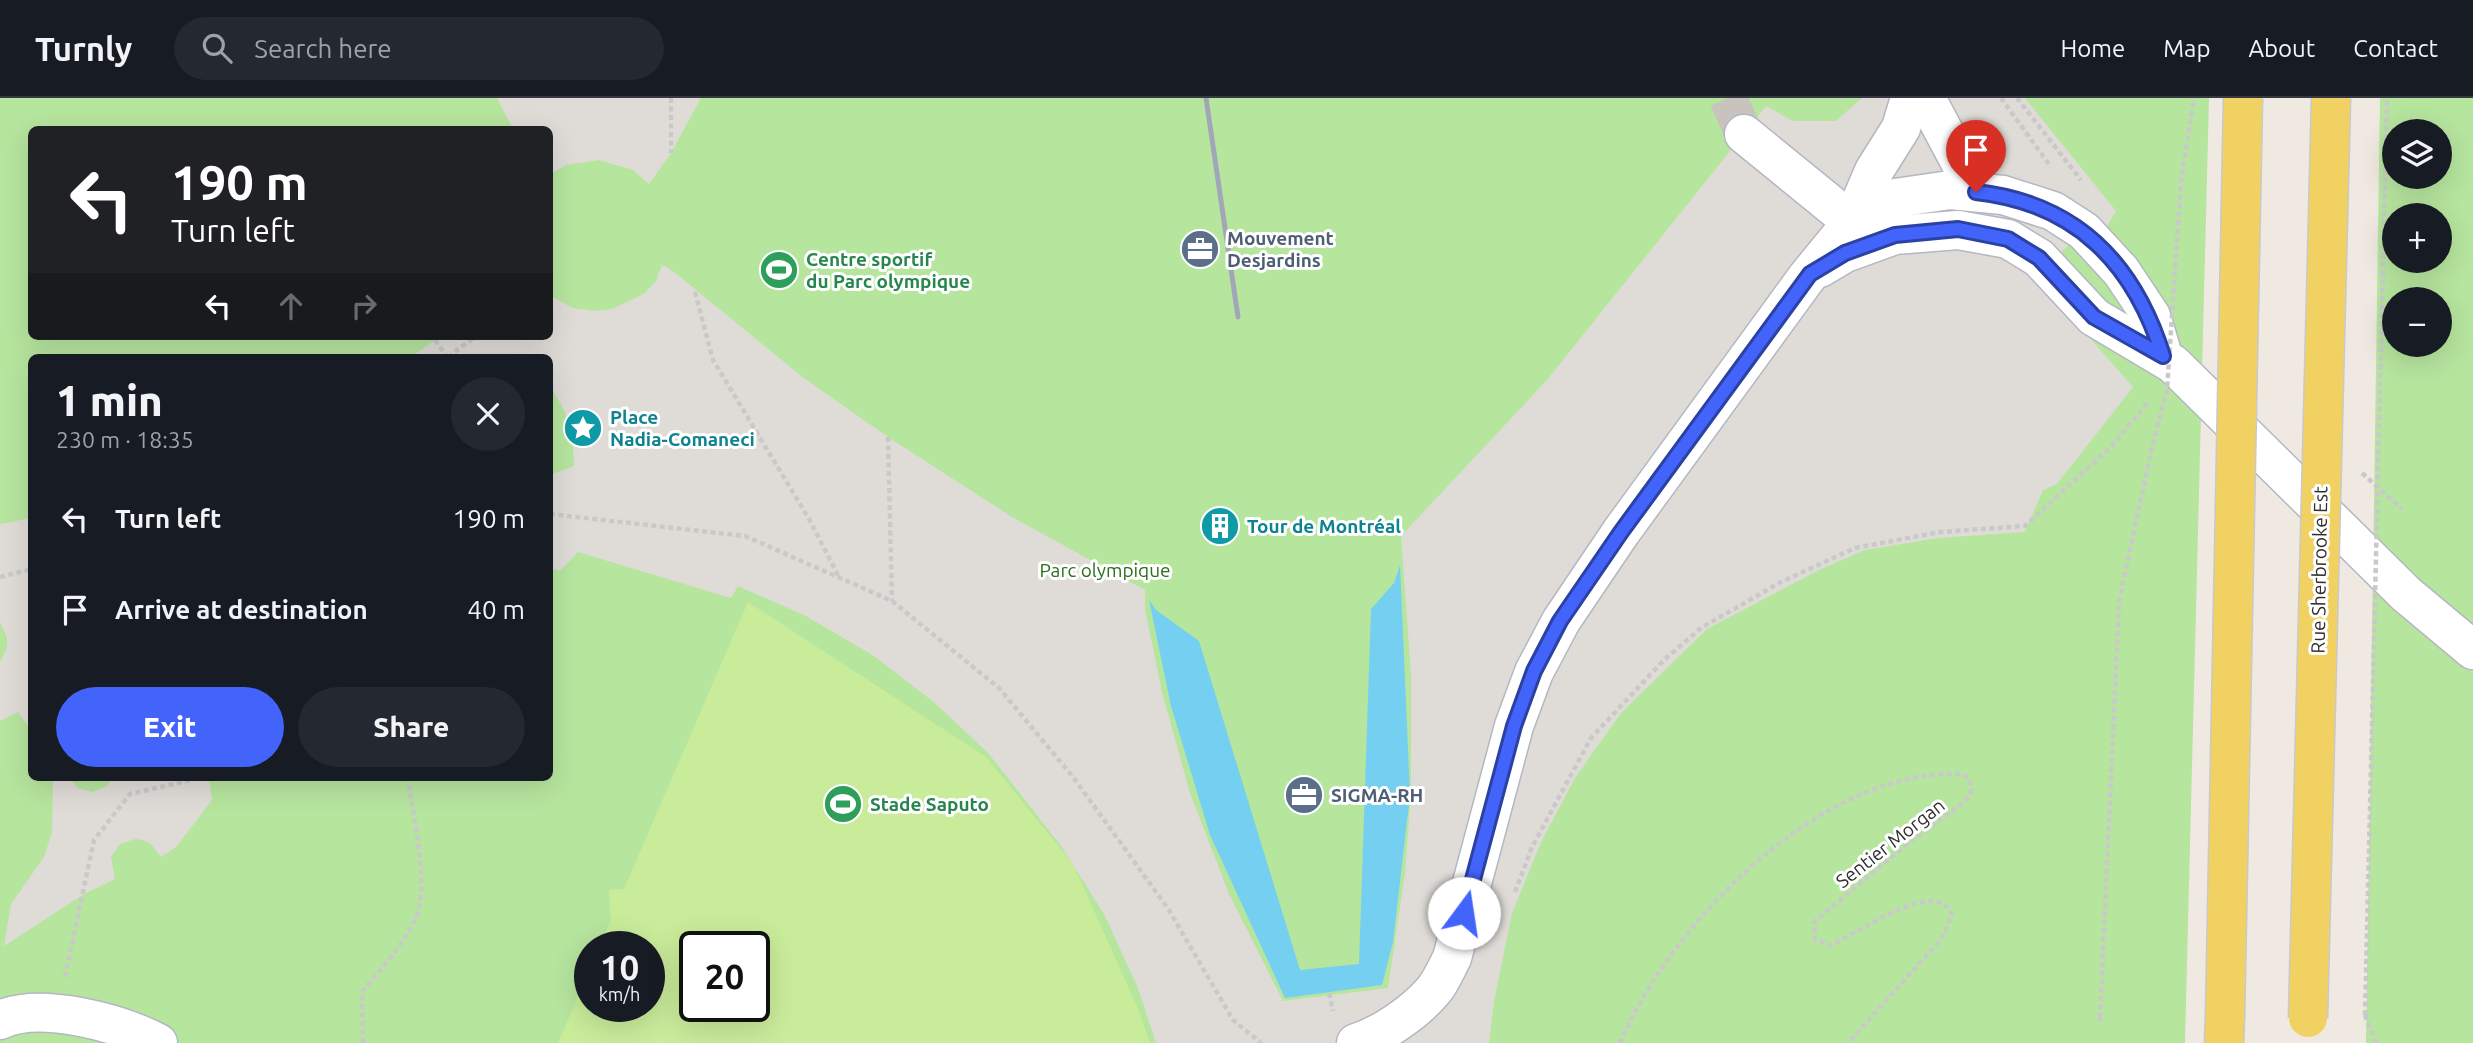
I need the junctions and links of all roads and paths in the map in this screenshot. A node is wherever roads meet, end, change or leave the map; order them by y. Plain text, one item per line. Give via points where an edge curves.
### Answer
1 (671, 98) edge
2 (1910, 98) edge
3 (1926, 98) edge
4 (2194, 98) edge
5 (2243, 98) edge
6 (2331, 98) edge
7 (2387, 98) edge
8 (1744, 134) tunnel mouth
9 (671, 153) dead end
10 (1976, 192) junction
11 (1852, 222) junction
12 (1810, 274) junction
13 (695, 292) dead end
14 (435, 340) dead end
15 (470, 340) edge
16 (445, 354) edge
17 (451, 354) edge
18 (2163, 356) junction
19 (2149, 401) dead end
20 (888, 438) dead end
21 (553, 514) edge
22 (28, 570) edge
23 (0, 577) edge
24 (839, 578) junction
25 (892, 601) junction
26 (2473, 650) edge
27 (186, 781) edge
28 (408, 781) edge
29 (1510, 902) dead end
30 (62, 988) dead end
31 (0, 1020) edge
32 (2100, 1020) dead end
33 (2225, 1030) edge
34 (2308, 1031) edge
35 (158, 1043) edge
36 (363, 1043) edge
37 (1261, 1043) edge
38 (1356, 1043) edge
39 (1620, 1043) edge
40 (1848, 1043) edge
41 (2376, 1043) edge

1 - 9 path
2 - 11 lane via 1901,128 1874,171
3 - 10 lane
4 - 32 path, bridge via 2181,181 2167,390 2119,602
5 - 33 main road, bridge
6 - 34 main road, Rue Sherbrooke Est, bridge
7 - 41 path, bridge via 2365,1015
8 - 11 lane
10 - 11 lane via 1950,190 1895,198
10 - 18 lane via 2003,195 2053,211 2084,231 2121,271 2151,316
11 - 12 lane
12 - 18 lane via 1845,253 1895,235 1958,229 2008,239 2039,258 2094,317
12 - 38 lane via 1560,621 1534,671 1514,726 1446,970 1433,991 1397,1021
13 - 24 path via 713,360 809,519
14 - 16 path
15 - 17 path
18 - 26 lane via 2406,594
19 - 29 path via 2111,447 2025,526 1940,532 1855,548 1701,628 1664,660 1591,738 1532,847
20 - 25 path
21 - 24 path via 745,536
22 - 23 path
24 - 25 path
25 - 37 path via 999,688 1073,777 1169,910 1233,1020
27 - 30 path via 130,794 94,841
28 - 36 path via 421,886 418,914 405,940 362,992
31 - 35 lane via 16,1013 56,1013
39 - 40 path, Sentier Morgan via 1638,1001 1663,963 1709,907 1761,857 1815,819 1853,800 1915,778 1963,774 1972,788 1962,804 1814,922 1815,939 1830,945 1926,900 1941,901 1952,915 1942,938

